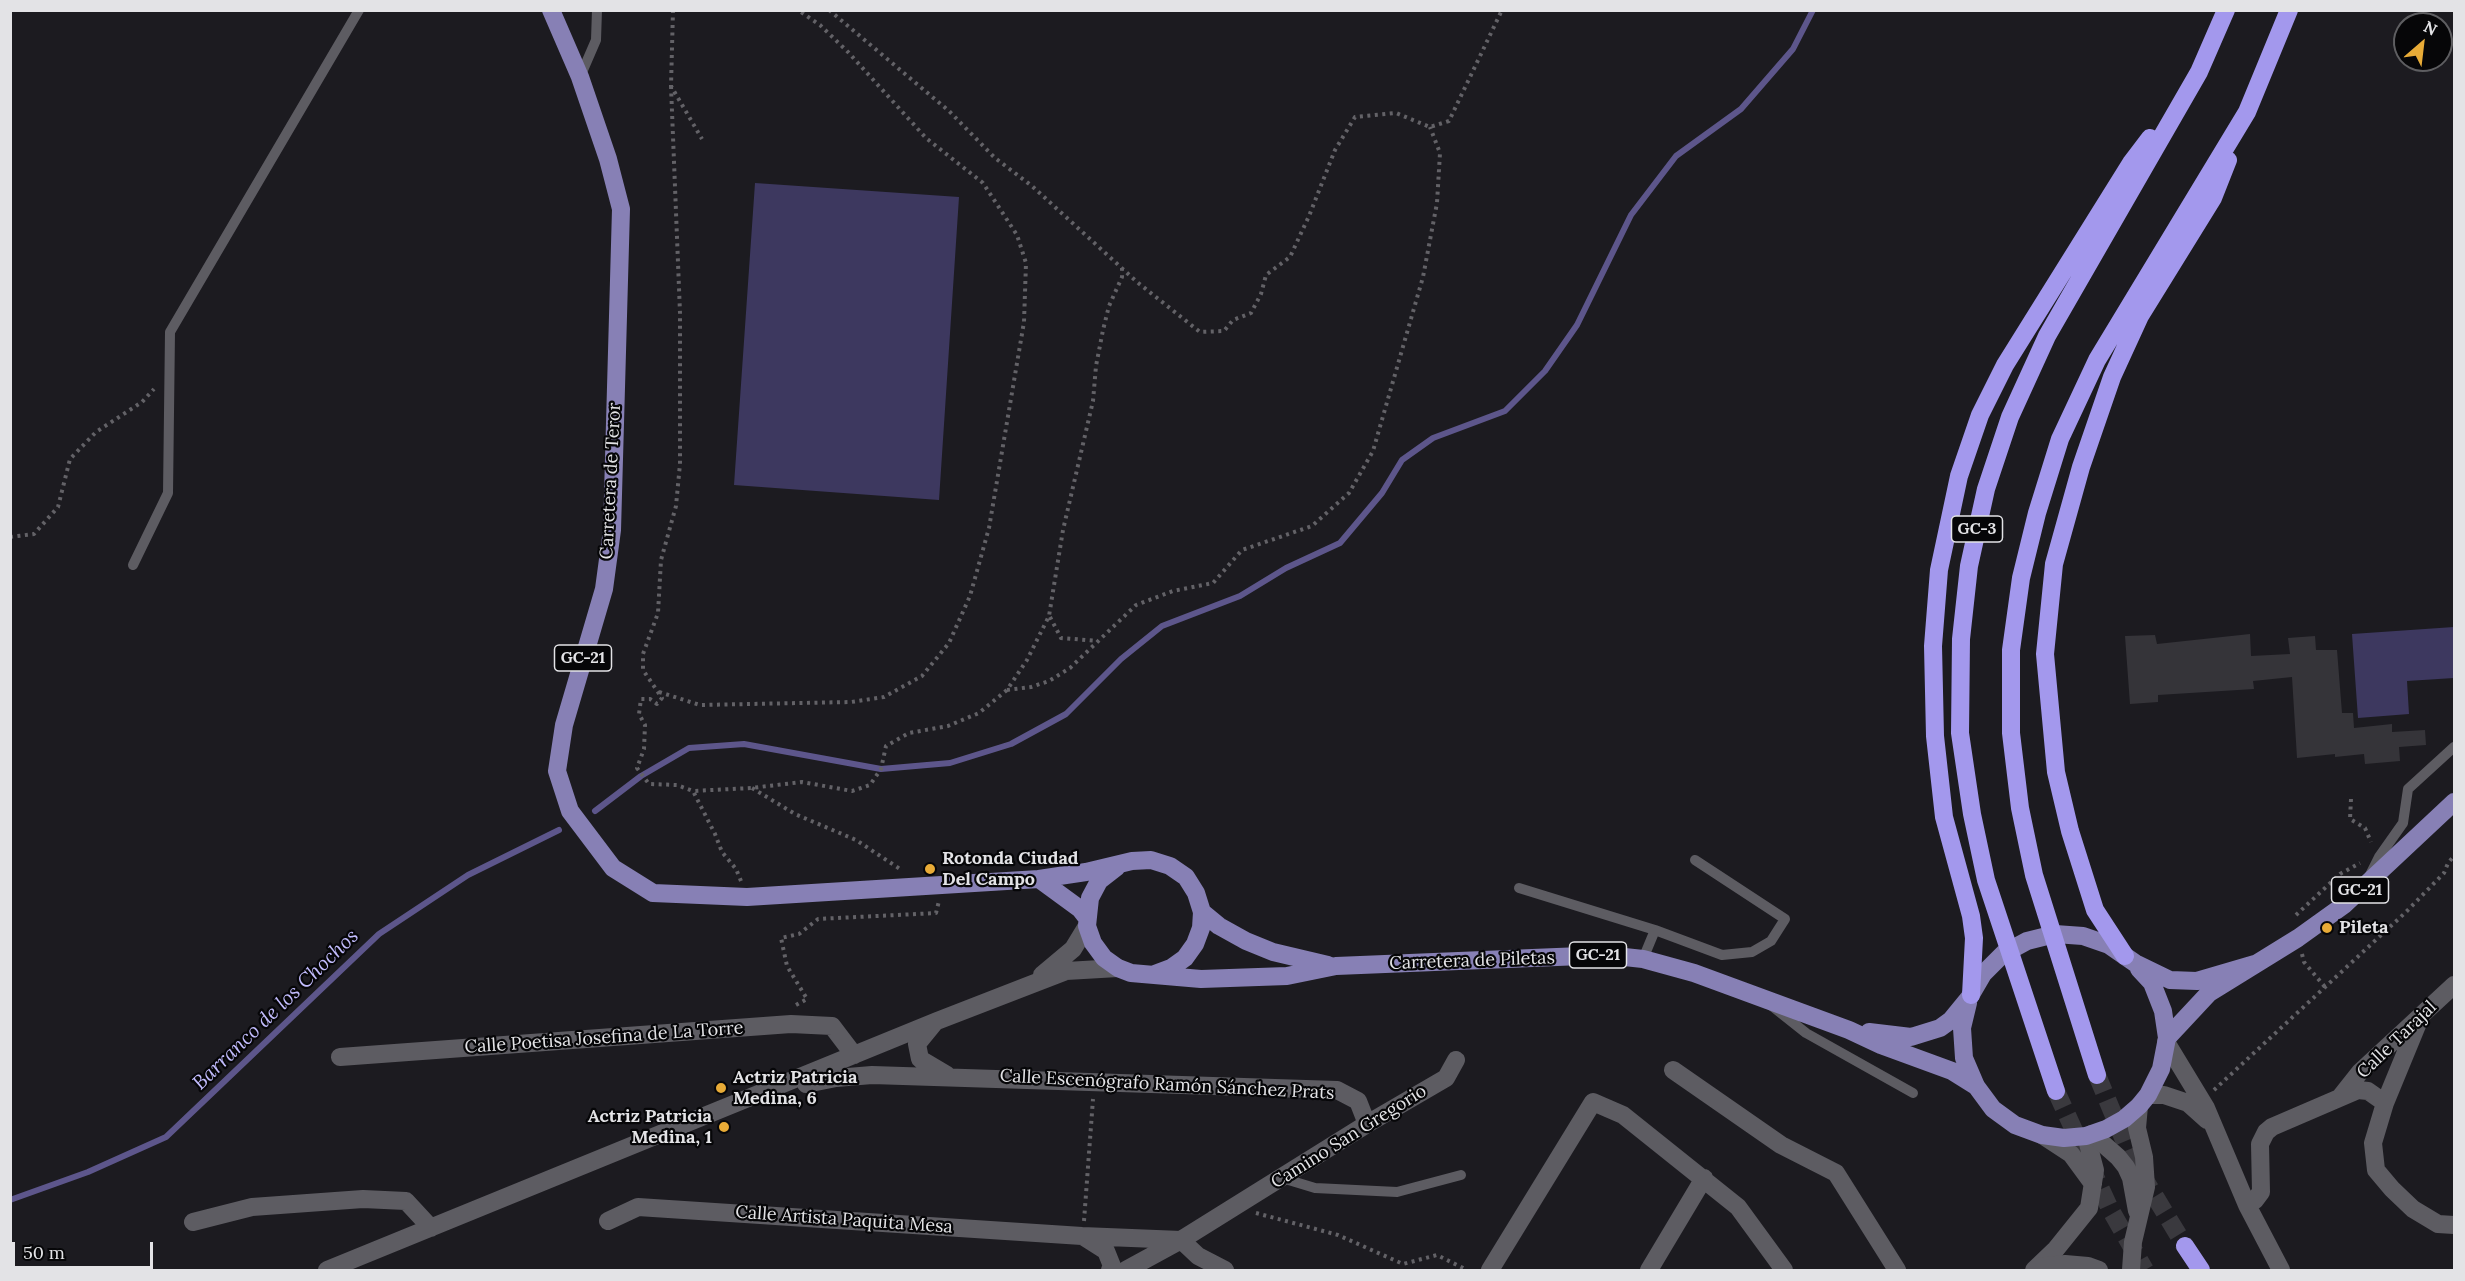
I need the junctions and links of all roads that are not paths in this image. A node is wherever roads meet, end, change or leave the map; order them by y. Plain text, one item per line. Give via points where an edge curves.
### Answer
1 (359, 10) edge
2 (551, 10) edge
3 (597, 10) edge
4 (2226, 10) edge
5 (2289, 10) edge
6 (2199, 72) junction
7 (580, 77) junction
8 (2247, 112) junction
9 (133, 565) dead end
10 (2454, 747) edge
11 (2454, 802) edge
12 (1695, 860) dead end
13 (1132, 861) junction
14 (1039, 879) junction
15 (2364, 886) junction
16 (1519, 888) dead end
17 (1202, 912) junction
18 (1087, 922) junction
19 (1655, 930) junction
20 (1643, 959) junction
21 (2130, 960) junction
22 (2255, 964) junction
23 (1335, 966) junction
24 (1118, 968) junction
25 (1155, 974) junction
26 (2454, 985) edge
27 (1029, 986) junction
28 (1760, 997) junction
29 (1970, 997) junction
30 (2420, 1018) junction
31 (936, 1021) junction
32 (1849, 1029) junction
33 (2166, 1040) junction
34 (854, 1055) junction
35 (340, 1057) dead end
36 (1456, 1060) dead end
37 (1673, 1070) dead end
38 (2097, 1075) tunnel mouth
39 (949, 1076) junction
40 (1976, 1086) junction
41 (2056, 1091) tunnel mouth
42 (1913, 1092) dead end
43 (757, 1094) junction
44 (2341, 1096) junction
45 (2144, 1100) junction
46 (2385, 1103) junction
47 (1367, 1124) junction
48 (2089, 1135) junction
49 (2042, 1136) junction
50 (2220, 1139) junction
51 (1461, 1175) dead end
52 (1282, 1178) junction
53 (1704, 1178) junction
54 (2093, 1184) junction
55 (2247, 1205) junction
56 (2138, 1216) junction
57 (608, 1221) dead end
58 (192, 1222) dead end
59 (2454, 1225) edge
60 (431, 1228) junction
61 (1082, 1236) junction
62 (1181, 1240) junction
63 (2185, 1246) tunnel mouth
64 (2036, 1269) edge
65 (327, 1270) edge
66 (1110, 1270) edge
67 (1126, 1270) edge
68 (1225, 1270) edge
69 (1490, 1270) edge
70 (1649, 1270) edge
71 (1784, 1270) edge
72 (1897, 1270) edge
73 (2098, 1270) edge
74 (2131, 1270) edge
75 (2201, 1270) edge
76 (2281, 1270) edge

1 - 9 lane via 170,332 168,493
2 - 7 main road, Carretera de Teror / GC-21
3 - 7 lane via 596,40
4 - 6 highway, GC-3
5 - 8 highway, GC-3
6 - 29 highway via 2131,163 2005,365 1980,415 1959,476 1939,570 1933,646 1935,736 1944,817 1974,938
6 - 41 highway, GC-3 via 2047,336 2010,417 1986,489 1969,566 1961,639 1960,732 1972,814 1986,880
7 - 14 main road, Carretera de Teror / GC-21 via 621,209 612,530 604,589 564,725 557,771 570,812 613,868 652,892 747,897
8 - 21 highway via 2213,198 2140,316 2112,377 2054,564 2045,654 2056,772 2095,910
8 - 38 highway, GC-3 via 2097,360 2060,439 2021,578 2011,650 2011,733 2020,808 2034,875
10 - 15 lane via 2408,789 2403,823
11 - 15 main road, GC-21
12 - 19 lane via 1785,919 1771,941 1752,952 1722,955
13 - 14 main road, GC-21
13 - 17 main road, GC-21 via 1151,860 1170,866 1185,877
13 - 18 main road via 1114,868 1100,881 1090,898
14 - 18 main road via 1080,909
15 - 22 main road, GC-21 via 2317,925
16 - 19 lane
17 - 23 main road, GC-21 via 1246,942
17 - 25 main road via 1198,936 1185,958
18 - 24 main road via 1093,943
18 - 27 street via 1073,950
19 - 20 lane
20 - 23 main road, Carretera de Piletas / GC-21 via 1606,955
20 - 28 main road, Carretera de Piletas / GC-21
21 - 22 main road, GC-21 via 2181,982
21 - 29 main road, GC-21 via 2109,945 2086,937 2055,934 2027,941 2003,954 1983,974
21 - 33 main road, GC-21 via 2152,983 2163,1011
22 - 33 main road, GC-21 via 2209,993
23 - 25 main road, GC-21 via 1287,976 1201,979
24 - 25 main road, GC-21
24 - 27 street via 1066,971
26 - 30 street, Calle Tarajal
27 - 31 street
28 - 32 main road, Carretera de Piletas / GC-21
28 - 42 lane via 1806,1033
29 - 32 main road, GC-21 via 1951,1020 1925,1034 1896,1036
29 - 40 main road, GC-21 via 1962,1028 1964,1058
30 - 44 street, Calle Tarajal via 2361,1072
30 - 46 street
31 - 34 street
31 - 39 street, Calle Escenógrafo Ramón Sánchez Prats via 918,1044 921,1059
32 - 40 main road, GC-21 via 1952,1071
33 - 45 main road, GC-21 via 2161,1069
33 - 50 street
34 - 35 street, Calle Poetisa Josefina de La Torre via 832,1026 791,1024
34 - 43 street
36 - 47 street, Camino San Gregorio via 1446,1078
37 - 72 street via 1781,1145 1836,1173
39 - 43 street, Calle Escenógrafo Ramón Sánchez Prats via 836,1078
39 - 47 street, Calle Escenógrafo Ramón Sánchez Prats via 1337,1090 1358,1101
40 - 49 main road, GC-21 via 1993,1109 2015,1125
43 - 60 street
44 - 46 street, Calle Tarajal via 2368,1091
44 - 55 street, Calle Tarajal via 2266,1132 2260,1144 2261,1192
45 - 48 main road, GC-21 via 2124,1119
45 - 50 street via 2164,1095 2188,1103
45 - 56 street via 2137,1128 2146,1187
46 - 59 street via 2373,1143 2376,1170 2413,1209 2438,1224
47 - 52 street, Camino San Gregorio
48 - 49 main road, GC-21
48 - 54 street via 2095,1170
48 - 56 street via 2126,1167
49 - 54 street via 2071,1154
50 - 55 street
51 - 52 lane via 1397,1192 1316,1188
52 - 62 street, Camino San Gregorio
53 - 69 street via 1623,1115 1593,1102
53 - 70 street
53 - 71 street via 1738,1207
54 - 64 street via 2084,1216
55 - 76 street
56 - 74 street
57 - 61 street, Calle Artista Paquita Mesa via 638,1207
58 - 60 street via 252,1207 363,1199 406,1201
60 - 65 street
61 - 62 street, Calle Artista Paquita Mesa
61 - 66 street via 1106,1251
62 - 67 street, Camino San Gregorio
62 - 68 street via 1198,1256
63 - 75 highway
64 - 73 street via 2065,1264

